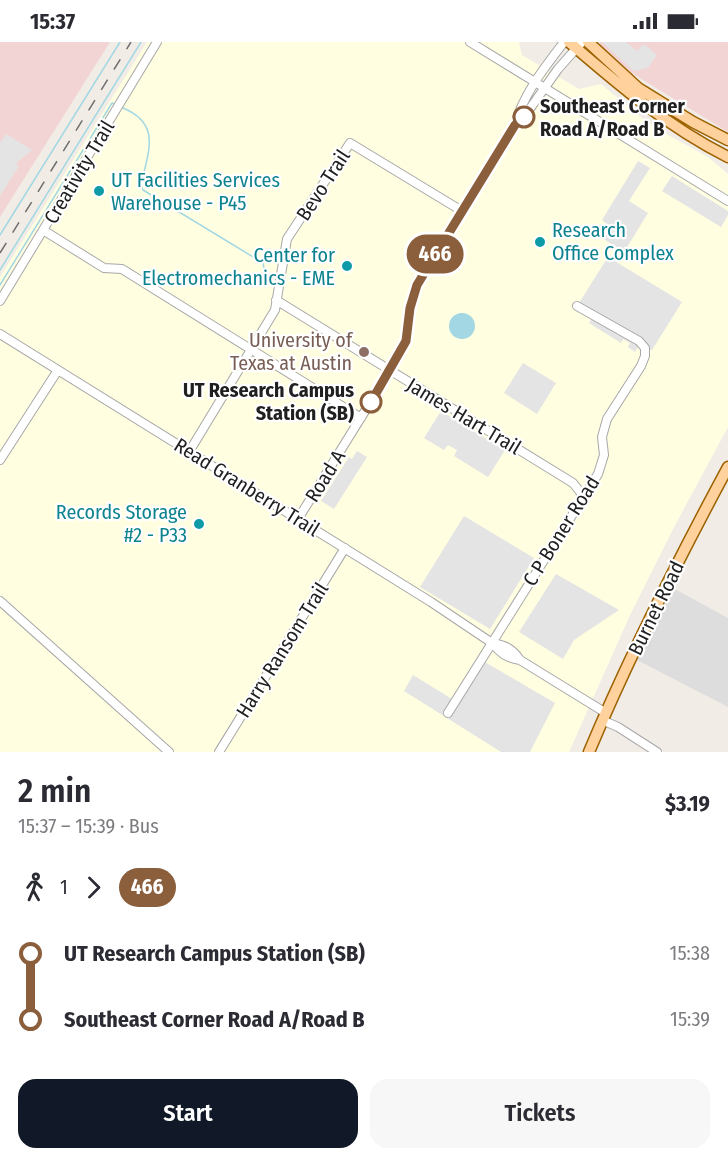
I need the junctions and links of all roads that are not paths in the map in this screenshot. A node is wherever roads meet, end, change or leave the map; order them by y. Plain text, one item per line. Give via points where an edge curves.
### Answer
1 (158, 42) edge
2 (470, 42) edge
3 (564, 42) edge
4 (588, 42) edge
5 (576, 44) edge
6 (535, 83) junction
7 (545, 89) junction
8 (515, 125) junction
9 (728, 140) edge
10 (728, 157) edge
11 (728, 201) edge
12 (462, 211) junction
13 (43, 230) junction
14 (276, 300) junction
15 (0, 301) edge
16 (578, 306) dead end
17 (0, 334) edge
18 (251, 348) junction
19 (58, 370) junction
20 (390, 371) junction
21 (361, 418) junction
22 (189, 452) junction
23 (0, 460) edge
24 (727, 470) edge
25 (581, 501) junction
26 (298, 519) junction
27 (345, 548) junction
28 (0, 601) edge
29 (492, 643) junction
30 (448, 713) dead end
31 (604, 716) junction
32 (169, 752) edge
33 (219, 752) edge
34 (589, 752) edge
35 (657, 752) edge

1 - 13 street, Creativity Trail
2 - 6 street
3 - 6 street
4 - 9 main road via 638,88
5 - 7 street
5 - 10 main road via 638,101 676,129
6 - 7 street
6 - 8 street
7 - 8 street
7 - 11 street
8 - 12 street, Road A
12 - 14 street, Bevo Trail via 350,143 287,239
12 - 20 street, Road A via 417,285 406,341
13 - 15 street, Creativity Trail
13 - 18 street via 104,268 122,269
14 - 18 street, Bevo Trail via 275,310
14 - 20 street, James Hart Trail
16 - 25 street, C P Boner Road via 645,348 641,366 607,419 598,474
17 - 19 street, Read Granberry Trail
18 - 21 street
18 - 22 street, Bevo Trail
19 - 22 street, Read Granberry Trail
19 - 23 street
20 - 21 street, Road A
20 - 25 street, James Hart Trail via 573,483 581,493
21 - 26 street, Road A
22 - 26 street, Read Granberry Trail
24 - 31 main road, Burnet Road
25 - 29 street, C P Boner Road
26 - 27 street, Read Granberry Trail
27 - 29 street, Read Granberry Trail
27 - 33 street, Harry Ransom Trail
28 - 32 street
29 - 30 street, C P Boner Road
29 - 31 street, Read Granberry Trail
31 - 34 main road, Burnet Road
31 - 35 street, Read Granberry Trail

